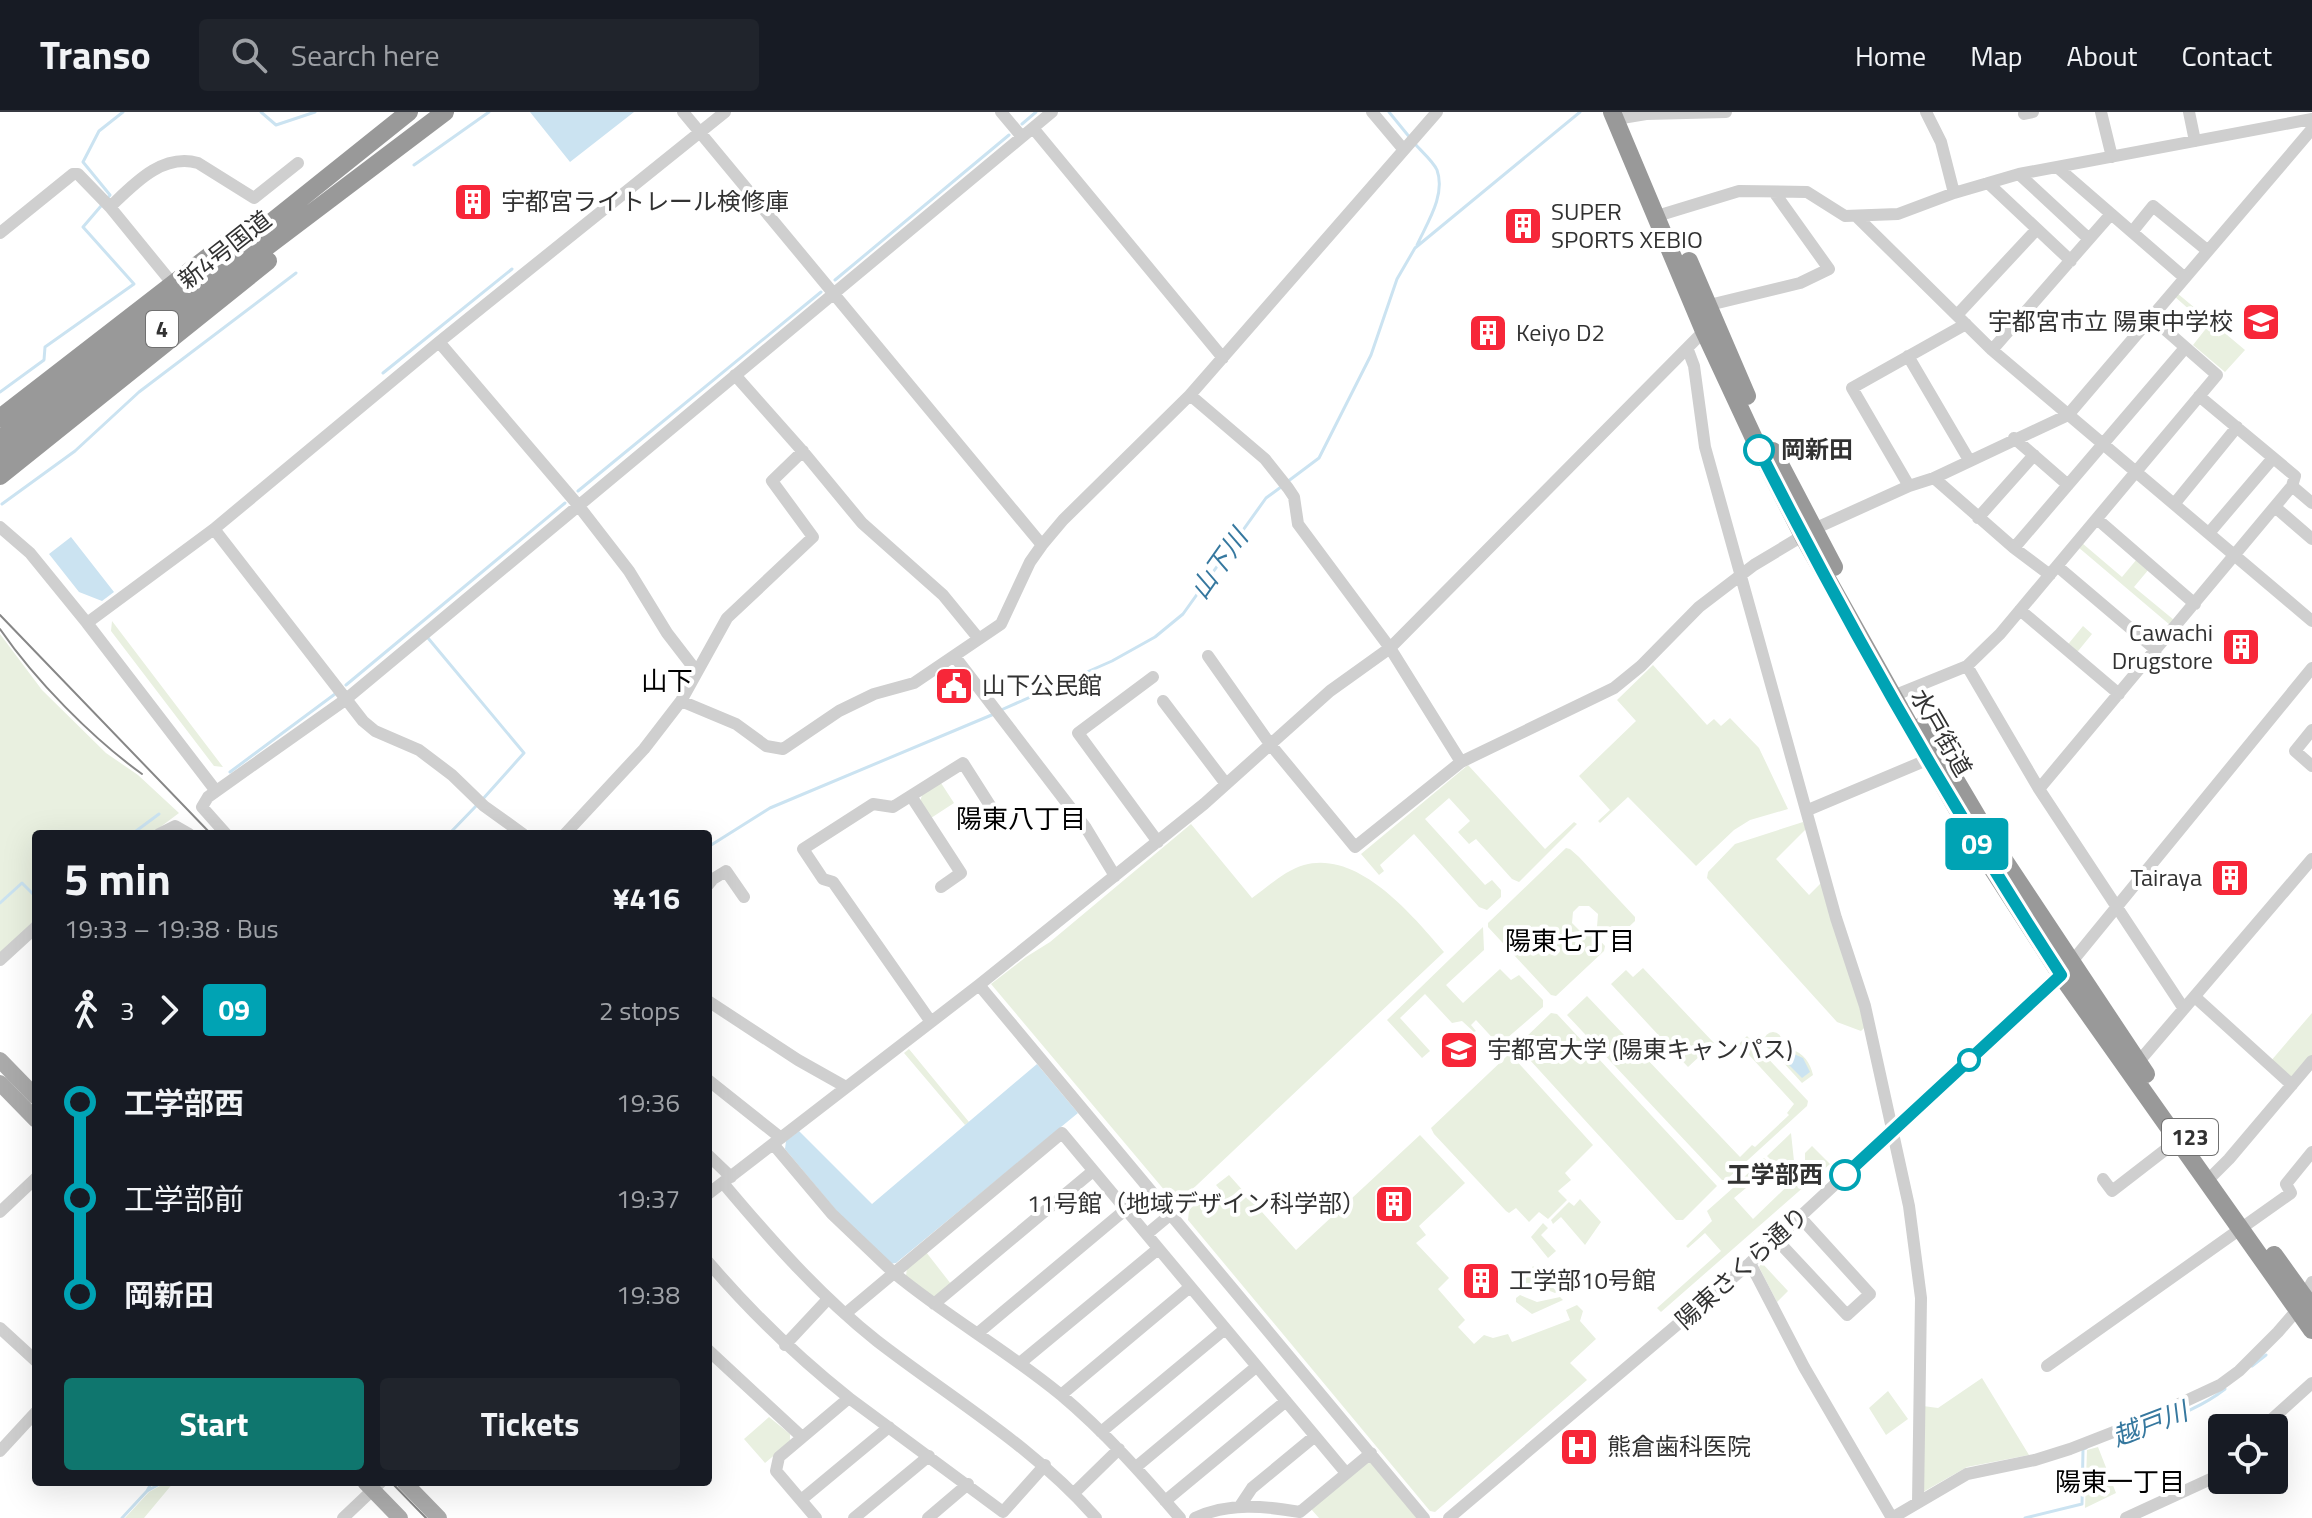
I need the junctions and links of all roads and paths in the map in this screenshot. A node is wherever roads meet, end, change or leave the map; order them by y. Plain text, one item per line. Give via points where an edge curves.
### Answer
1 (409, 112) edge
2 (445, 112) edge
3 (683, 112) edge
4 (725, 112) edge
5 (1001, 112) edge
6 (1052, 112) edge
7 (1372, 112) edge
8 (1437, 112) edge
9 (1726, 112) edge
10 (1926, 112) edge
11 (2101, 112) edge
12 (2189, 112) edge
13 (1620, 115) edge
14 (2312, 119) edge
15 (1033, 128) junction
16 (2312, 129) edge
17 (700, 133) junction
18 (1022, 137) junction
19 (2195, 141) junction
20 (1404, 150) junction
21 (2112, 157) junction
22 (298, 163) dead end
23 (2057, 167) junction
24 (2019, 174) junction
25 (1988, 183) junction
26 (314, 186) junction
27 (1774, 192) junction
28 (1954, 193) junction
29 (326, 202) junction
30 (110, 207) junction
31 (2111, 214) junction
32 (1663, 215) junction
33 (1856, 216) junction
34 (2037, 229) junction
35 (2132, 232) junction
36 (0, 233) edge
37 (2089, 239) junction
38 (2208, 251) junction
39 (2071, 261) junction
40 (2185, 278) junction
41 (172, 283) junction
42 (834, 293) junction
43 (1705, 317) junction
44 (2153, 319) junction
45 (1961, 320) junction
46 (439, 342) junction
47 (2185, 348) junction
48 (1688, 350) junction
49 (1992, 350) junction
50 (1908, 356) junction
51 (1223, 358) junction
52 (735, 375) junction
53 (1190, 395) junction
54 (2199, 396) junction
55 (2068, 415) junction
56 (0, 418) edge
57 (2237, 427) junction
58 (2014, 438) junction
59 (0, 439) edge
60 (2103, 445) junction
61 (803, 451) junction
62 (2034, 455) junction
63 (2273, 458) junction
64 (0, 459) edge
65 (1969, 460) junction
66 (2136, 471) junction
67 (0, 476) edge
68 (1934, 478) junction
69 (2068, 485) junction
70 (1909, 486) junction
71 (2292, 486) junction
72 (2175, 503) junction
73 (2312, 503) edge
74 (578, 505) junction
75 (2275, 507) junction
76 (1978, 518) junction
77 (2097, 519) junction
78 (0, 527) edge
79 (214, 529) junction
80 (1809, 533) junction
81 (2209, 533) junction
82 (2312, 539) edge
83 (1042, 545) junction
84 (2014, 548) junction
85 (2235, 555) junction
86 (2054, 570) junction
87 (1742, 574) junction
88 (2195, 604) junction
89 (2020, 610) junction
90 (2312, 621) edge
91 (87, 623) junction
92 (979, 639) junction
93 (1390, 648) junction
94 (2156, 650) junction
95 (1208, 656) dead end
96 (955, 657) junction
97 (1967, 666) junction
98 (2312, 668) edge
99 (697, 672) junction
100 (1153, 677) dead end
101 (1898, 694) junction
102 (2119, 694) junction
103 (681, 701) junction
104 (1163, 701) dead end
105 (347, 703) junction
106 (2312, 730) edge
107 (1270, 744) junction
108 (1934, 757) junction
109 (1461, 762) junction
110 (2312, 766) edge
111 (1226, 784) junction
112 (2039, 789) junction
113 (216, 791) junction
114 (911, 796) junction
115 (1808, 810) junction
116 (998, 818) dead end
117 (222, 830) edge
118 (518, 830) edge
119 (569, 830) edge
120 (1158, 842) junction
121 (2311, 861) edge
122 (1115, 876) junction
123 (712, 880) edge
124 (941, 887) dead end
125 (744, 897) dead end
126 (2117, 905) junction
127 (32, 931) edge
128 (0, 960) edge
129 (2066, 969) junction
130 (979, 985) junction
131 (2195, 997) junction
132 (712, 1004) edge
133 (2184, 1009) junction
134 (931, 1022) junction
135 (0, 1060) edge
136 (2312, 1061) edge
137 (2133, 1068) junction
138 (0, 1083) edge
139 (712, 1084) edge
140 (2292, 1085) junction
141 (846, 1087) junction
142 (32, 1093) edge
143 (32, 1116) edge
144 (1893, 1130) junction
145 (2178, 1140) junction
146 (777, 1141) junction
147 (2312, 1152) edge
148 (712, 1160) edge
149 (1093, 1171) junction
150 (2211, 1176) junction
151 (2103, 1179) dead end
152 (727, 1180) junction
153 (32, 1182) edge
154 (712, 1191) edge
155 (1125, 1210) junction
156 (0, 1212) edge
157 (1171, 1214) junction
158 (1800, 1217) junction
159 (2246, 1225) junction
160 (1147, 1234) junction
161 (1776, 1239) junction
162 (1158, 1249) junction
163 (1750, 1263) junction
164 (712, 1267) edge
165 (894, 1273) junction
166 (1190, 1287) junction
167 (828, 1299) junction
168 (934, 1304) junction
169 (2305, 1308) edge
170 (845, 1314) junction
171 (0, 1328) edge
172 (1225, 1329) junction
173 (978, 1333) junction
174 (785, 1345) junction
175 (712, 1354) edge
176 (32, 1357) edge
177 (1020, 1363) junction
178 (2047, 1366) dead end
179 (1256, 1367) junction
180 (2312, 1383) edge
181 (1061, 1395) junction
182 (849, 1398) junction
183 (1286, 1401) junction
184 (2278, 1414) edge
185 (32, 1416) edge
186 (889, 1427) junction
187 (1101, 1432) junction
188 (1315, 1436) junction
189 (802, 1437) junction
190 (1119, 1449) junction
191 (0, 1451) edge
192 (1371, 1453) junction
193 (929, 1456) junction
194 (1045, 1465) junction
195 (1136, 1467) junction
196 (1346, 1473) junction
197 (2208, 1480) edge
198 (968, 1484) junction
199 (371, 1486) edge
200 (375, 1486) edge
201 (408, 1486) edge
202 (1074, 1493) junction
203 (801, 1500) junction
204 (1165, 1501) junction
205 (1918, 1502) junction
206 (1240, 1506) junction
207 (1006, 1515) edge
208 (932, 1517) edge
209 (2132, 1517) edge
210 (343, 1518) edge
211 (400, 1518) edge
212 (439, 1518) edge
213 (816, 1518) edge
214 (854, 1518) edge
215 (1096, 1518) edge
216 (1180, 1518) edge
217 (1195, 1518) edge
218 (1424, 1518) edge
219 (1449, 1518) edge
220 (1892, 1518) edge

1 - 26 highway, 新4号国道 / 4
2 - 29 highway, 新4号国道 / 4
3 - 17 street
4 - 17 street
5 - 18 street
6 - 15 street
7 - 20 street
8 - 20 street
9 - 13 street
10 - 28 street via 1941,142
11 - 21 street
12 - 19 street
13 - 32 highway, 水戸街道 / 123
14 - 19 street
15 - 18 street
15 - 51 street
16 - 38 street
17 - 42 street
17 - 46 street
18 - 42 street
19 - 21 street
20 - 51 street
21 - 23 street
22 - 30 street via 254,198 198,163 156,167
23 - 24 street
23 - 31 street
24 - 25 street
24 - 37 street
25 - 28 street
25 - 34 street
26 - 41 highway via 277,206
26 - 59 highway, 新4号国道 / 4
27 - 32 street via 1739,191
27 - 33 street via 1807,192 1845,216
27 - 43 street via 1829,269
28 - 33 street via 1898,214
29 - 64 highway, 新4号国道 / 4
29 - 67 highway via 231,292
30 - 36 street via 73,174
30 - 41 street
31 - 35 street
31 - 37 street
32 - 43 highway, 水戸街道 / 123
33 - 45 street
34 - 39 street
34 - 45 street
35 - 38 street via 2153,206
35 - 40 street
37 - 39 street
38 - 40 street
39 - 49 street
40 - 44 street
41 - 56 highway
42 - 52 street
42 - 83 street
43 - 48 street
43 - 80 highway, 水戸街道 / 123 via 1758,447
44 - 47 street
44 - 55 street
45 - 49 street
45 - 50 street
46 - 74 street
46 - 79 street
47 - 54 street via 2217,375
47 - 60 street
48 - 87 street via 1705,447
48 - 93 street
49 - 55 street
50 - 65 street
50 - 70 street via 1852,388
51 - 53 street
52 - 61 street
52 - 74 street
53 - 83 street
53 - 93 street via 1270,464 1294,497 1298,524
54 - 57 street
54 - 66 street
55 - 58 street
55 - 60 street
57 - 63 street
57 - 72 street
58 - 62 street
58 - 65 street
60 - 66 street
60 - 69 street
61 - 92 street via 862,523 943,595
61 - 99 street via 772,481 813,537 727,618
62 - 69 street
62 - 76 street
63 - 71 street via 2295,476
63 - 81 street
65 - 68 street
66 - 72 street
66 - 77 street
68 - 70 street
68 - 76 street
69 - 84 street
70 - 80 street
71 - 73 street
71 - 75 street
72 - 81 street
74 - 99 street
74 - 105 street
75 - 82 street
75 - 85 street
76 - 84 street
77 - 86 street
77 - 88 street
78 - 91 street via 37,560
79 - 91 street
79 - 105 street
80 - 87 street
80 - 101 highway, 水戸街道 / 123
81 - 85 street
83 - 92 street via 1001,624
84 - 86 street
85 - 88 street
85 - 90 street
86 - 89 street
86 - 94 street
87 - 109 street via 1614,688
87 - 115 street
88 - 94 street
89 - 97 street
89 - 102 street
91 - 113 street
92 - 96 street
93 - 107 street
93 - 109 street
94 - 102 street
95 - 107 street
96 - 103 street via 914,683 839,711 783,749 766,746 736,724
96 - 122 street via 1086,828
97 - 101 street
97 - 112 street
98 - 126 street, 陽東さくら通り
99 - 103 street
100 - 120 street via 1078,733
101 - 108 highway, 水戸街道 / 123
102 - 112 street
103 - 119 street
104 - 111 street
105 - 113 street
105 - 118 street via 375,731 419,750
106 - 110 street via 2295,751
107 - 109 street via 1355,847
107 - 111 street
108 - 115 street
108 - 129 highway, 水戸街道 / 123 via 1994,845
111 - 120 street
112 - 126 street
113 - 117 street via 202,807
114 - 116 street via 963,763
114 - 124 street via 961,873
114 - 134 street via 893,807 873,804 803,849 823,879 833,882
115 - 144 street via 1865,1006
120 - 122 street
121 - 131 street
122 - 130 street
123 - 125 street via 726,871
126 - 129 street, 陽東さくら通り
126 - 133 street
127 - 128 street
129 - 137 highway, 水戸街道 / 123
129 - 144 street, 陽東さくら通り
130 - 134 street
130 - 157 street
131 - 133 street
131 - 140 street
132 - 141 street
133 - 137 street
134 - 141 street
135 - 142 main road
136 - 140 street
137 - 145 highway, 水戸街道 / 123
137 - 150 highway, 水戸街道 / 123
138 - 143 main road
139 - 146 street
140 - 150 street
141 - 146 street
144 - 158 street, 陽東さくら通り
144 - 205 street via 1921,1298
145 - 150 highway, 水戸街道 / 123
145 - 151 street via 2112,1191
146 - 152 street
146 - 165 street via 832,1214
147 - 159 street via 2286,1184 2291,1193
148 - 152 street
149 - 155 street
149 - 165 street via 1062,1133
149 - 168 street
150 - 159 highway, 水戸街道 / 123
152 - 154 street
152 - 167 street via 779,1248
153 - 156 street
155 - 160 street
155 - 173 street
157 - 160 street
157 - 192 street
158 - 161 street, 陽東さくら通り
158 - 161 street via 1870,1294 1847,1315
159 - 169 highway, 水戸街道 / 123
159 - 178 street
160 - 162 street
161 - 163 street, 陽東さくら通り
162 - 166 street
162 - 177 street
163 - 219 street, 陽東さくら通り
163 - 220 street
164 - 174 street
165 - 168 street
165 - 170 street
166 - 172 street
166 - 181 street
167 - 170 street
167 - 174 street
168 - 173 street
169 - 205 street via 2239,1371 2200,1395 2070,1449 1967,1474
170 - 194 street
171 - 176 street
172 - 179 street
172 - 187 street
173 - 177 street
174 - 182 street
175 - 189 street
177 - 181 street
179 - 183 street
179 - 195 street
180 - 184 street
181 - 187 street
182 - 186 street
182 - 189 street
183 - 188 street
183 - 204 street
185 - 191 street
186 - 193 street
186 - 203 street
187 - 190 street
188 - 196 street
188 - 206 street via 1252,1488
189 - 203 street via 779,1457 776,1471
190 - 195 street
190 - 202 street
192 - 196 street
192 - 218 street
193 - 198 street
193 - 214 street
194 - 202 street
194 - 207 street
195 - 204 street
196 - 206 street via 1300,1512
197 - 209 street
198 - 207 street
198 - 208 street
199 - 210 street
200 - 211 main road
201 - 212 main road
202 - 215 street
203 - 213 street
204 - 216 street
205 - 220 street
206 - 217 street

